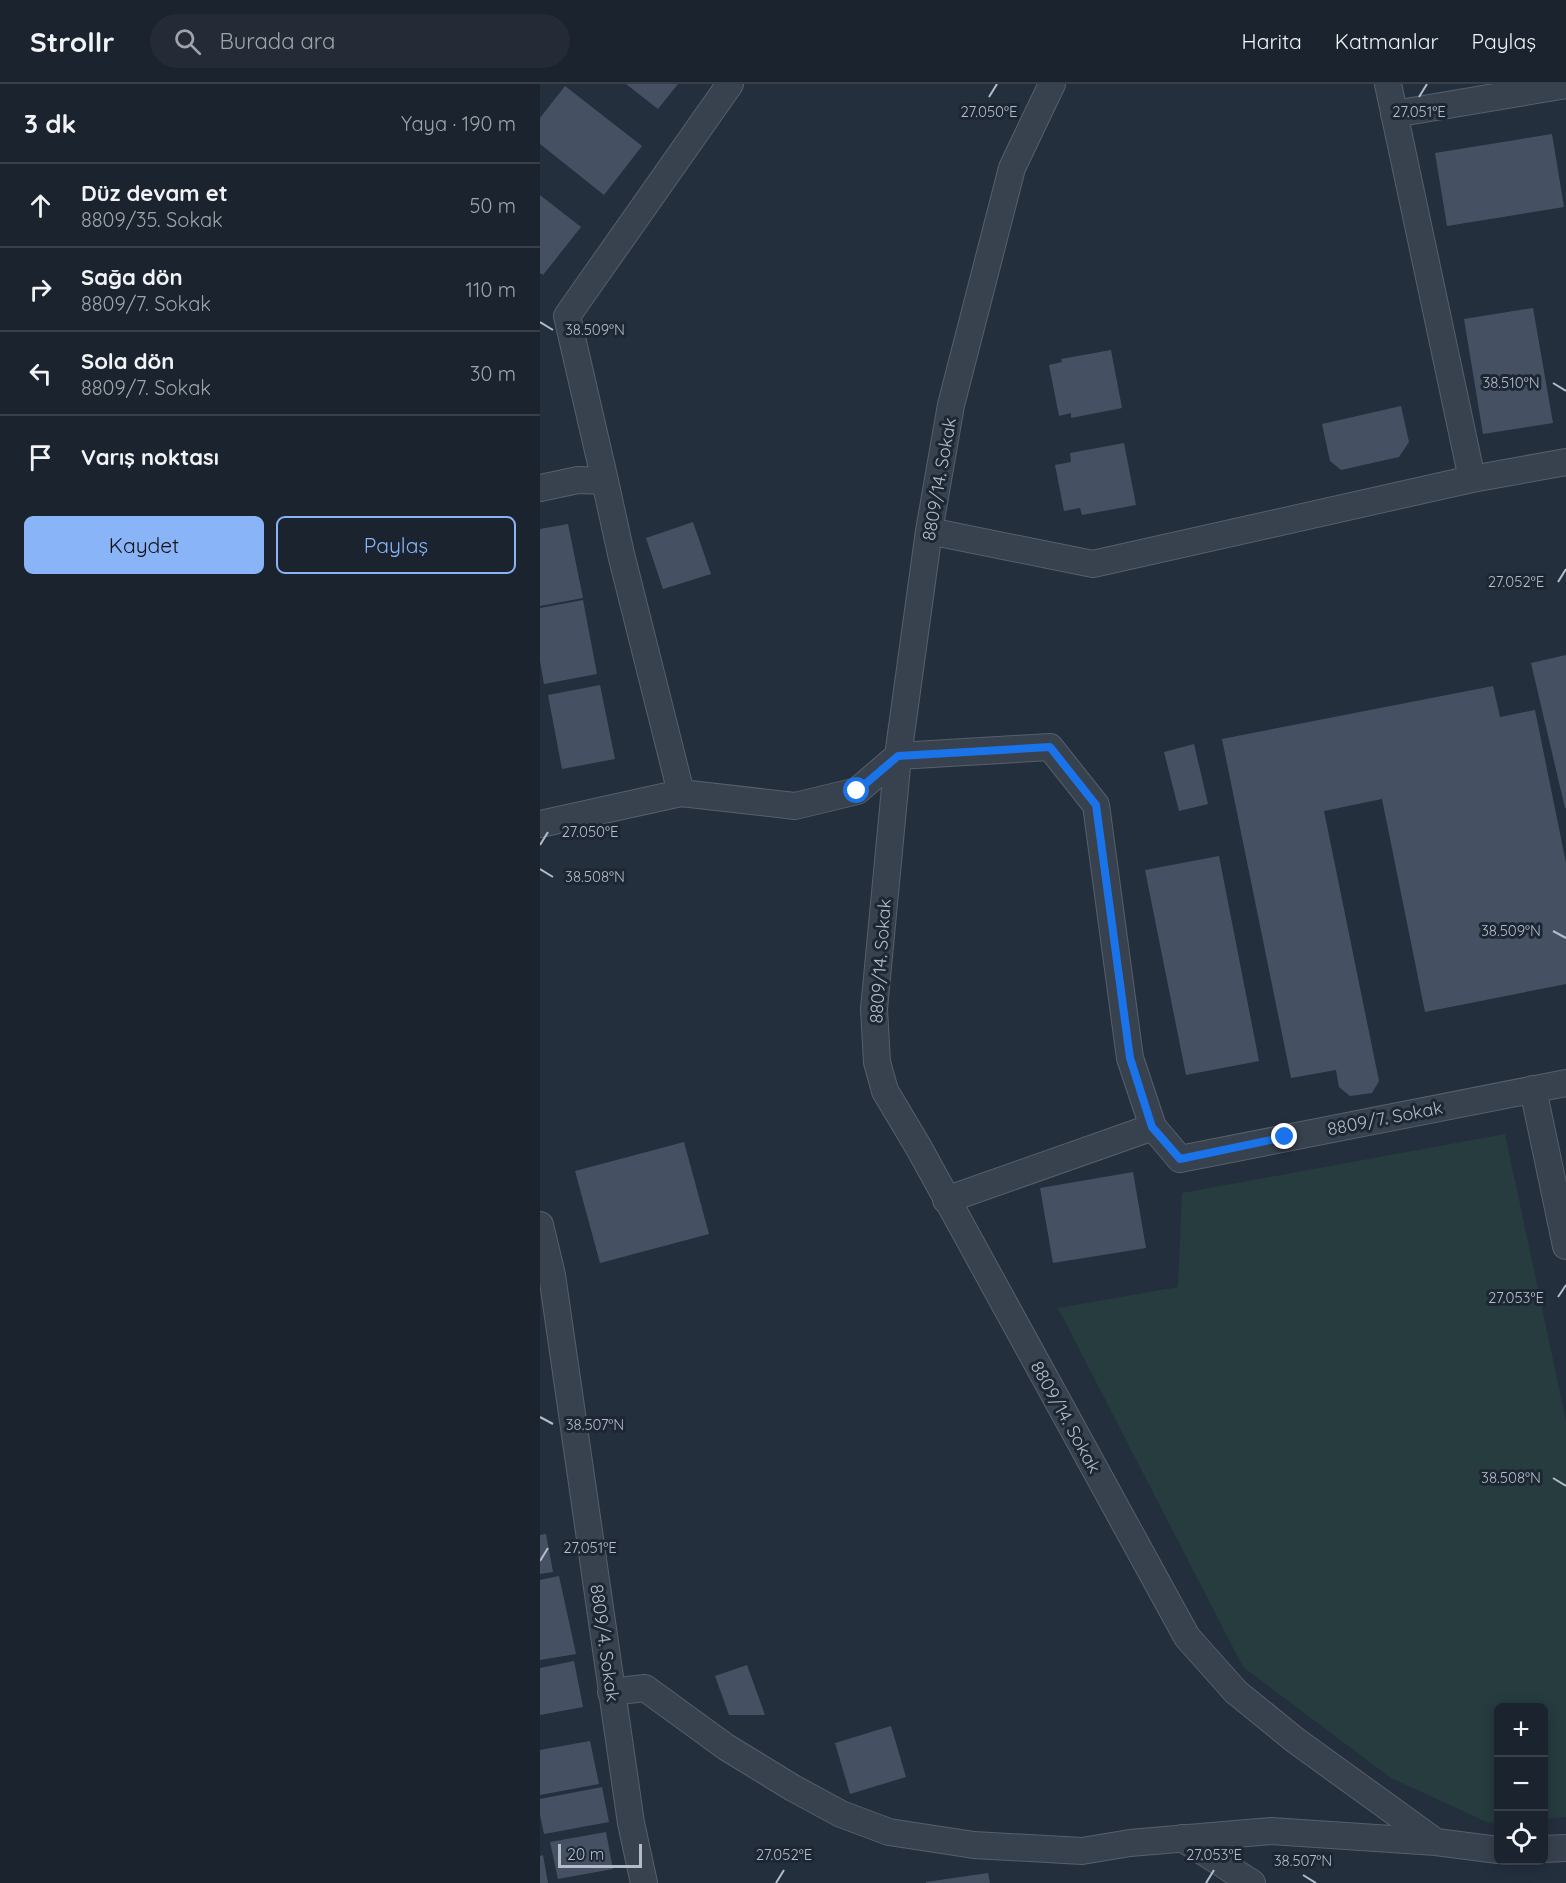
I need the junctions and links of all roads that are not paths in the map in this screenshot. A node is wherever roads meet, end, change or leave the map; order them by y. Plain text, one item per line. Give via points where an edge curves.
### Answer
1 (730, 84) edge
2 (1052, 84) edge
3 (1388, 84) edge
4 (1566, 85) edge
5 (1394, 114) junction
6 (1566, 462) edge
7 (1472, 479) junction
8 (605, 481) junction
9 (540, 488) edge
10 (929, 531) junction
11 (898, 756) junction
12 (681, 793) junction
13 (540, 824) edge
14 (1566, 1083) edge
15 (1533, 1089) junction
16 (1152, 1127) junction
17 (946, 1200) junction
18 (540, 1226) edge
19 (1566, 1246) edge
20 (546, 1276) edge
21 (611, 1692) junction
22 (1182, 1838) junction
23 (1436, 1842) junction
24 (1566, 1848) edge
25 (1494, 1849) edge
26 (1548, 1849) edge
27 (644, 1883) edge
28 (1252, 1883) edge

1 - 8 street via 567,316
2 - 10 street, 8809/14. Sokak via 1012,168 951,405
3 - 5 street
4 - 5 street
5 - 7 street
6 - 7 street
7 - 10 street via 1093,564
8 - 9 street via 578,480
8 - 12 street
10 - 11 street, 8809/14. Sokak
11 - 12 street via 857,791 795,806
11 - 16 street, 8809/7. Sokak via 1050,747 1096,805 1130,1058
11 - 17 street, 8809/14. Sokak via 874,1009 876,1062 885,1091
12 - 13 street
14 - 15 street, 8809/7. Sokak
15 - 16 street, 8809/7. Sokak via 1180,1159
15 - 19 street
16 - 17 street
17 - 23 street, 8809/14. Sokak via 1187,1637 1236,1692
18 - 20 street, 8809/4. Sokak
20 - 21 street, 8809/4. Sokak
21 - 22 street via 645,1688 726,1747 793,1788 841,1814 888,1832 974,1845 1082,1851
21 - 27 street, 8809/4. Sokak
22 - 23 street via 1270,1831
22 - 28 street
23 - 25 street
24 - 26 street

